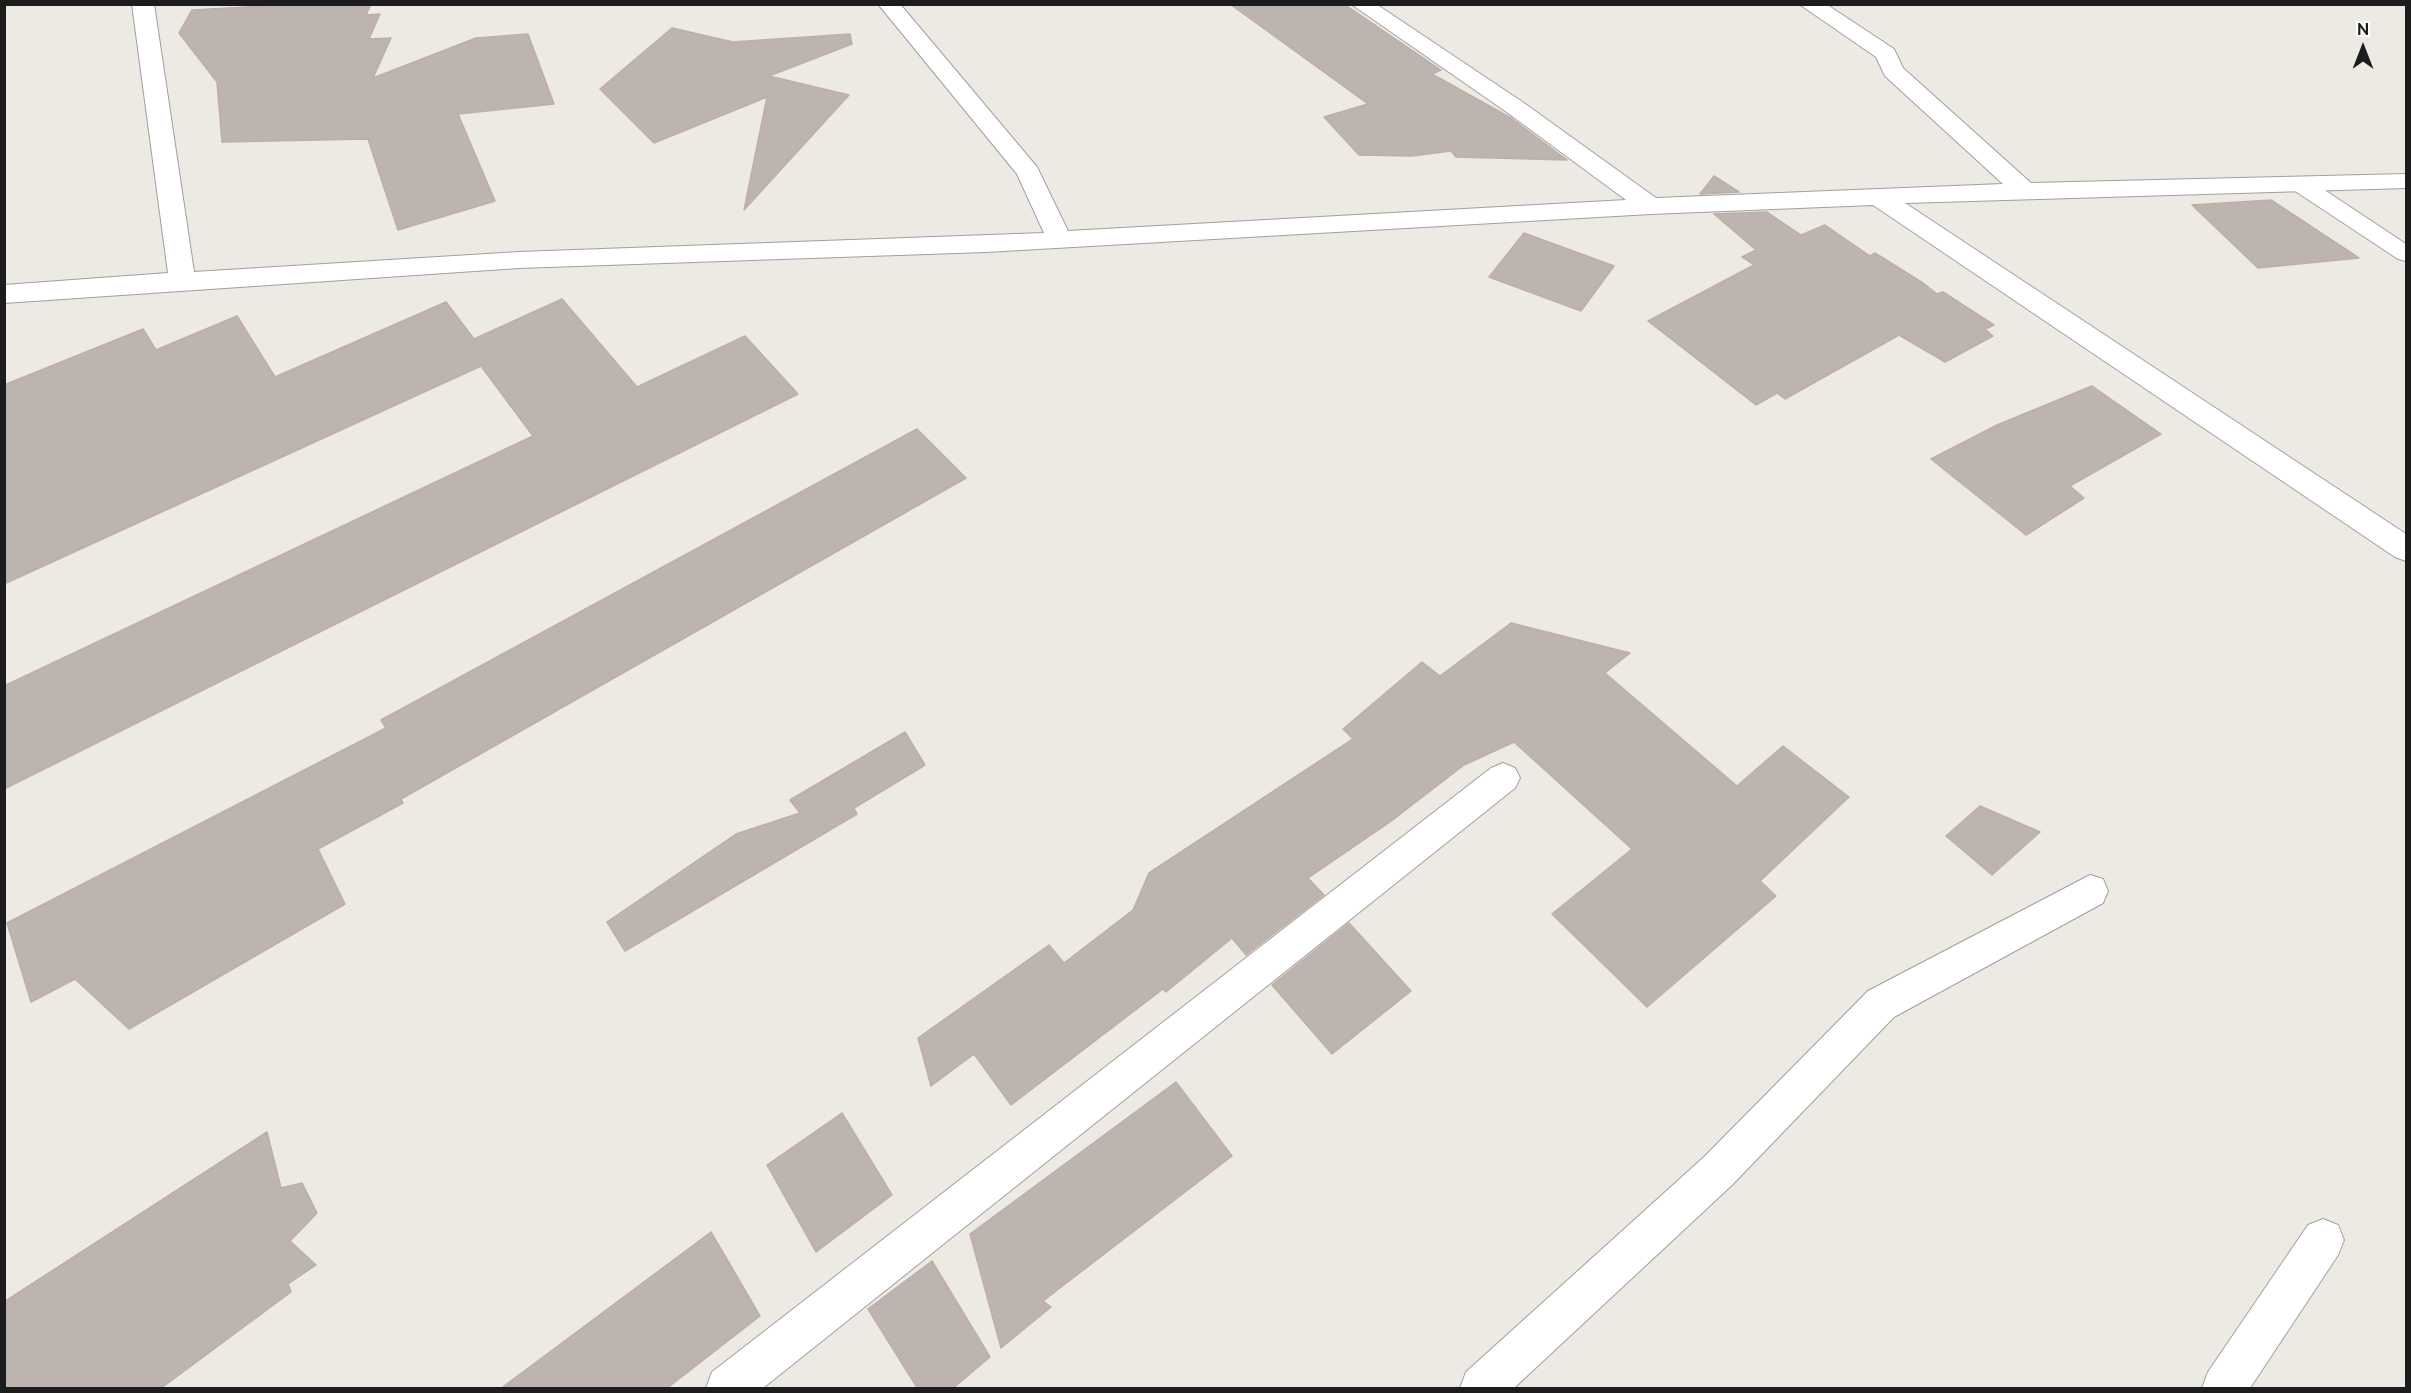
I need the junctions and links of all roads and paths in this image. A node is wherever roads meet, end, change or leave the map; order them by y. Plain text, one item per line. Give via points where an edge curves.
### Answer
1 (144, 4) edge
2 (888, 4) edge
3 (1361, 4) edge
4 (1809, 4) edge
5 (2406, 180) edge
6 (2300, 184) junction
7 (2025, 191) junction
8 (1878, 197) junction
9 (1652, 206) junction
10 (1060, 240) junction
11 (2406, 254) edge
12 (182, 281) junction
13 (4, 294) edge
14 (2406, 549) edge
15 (1503, 778) dead end
16 (2090, 891) dead end
17 (2323, 1240) dead end
18 (728, 1389) edge
19 (1482, 1389) edge
20 (2224, 1389) edge

1 - 12 street
2 - 10 street via 1028,172
3 - 9 street
4 - 7 street via 1886,54 1893,71
5 - 6 street
6 - 7 street
6 - 11 lane
7 - 8 street
8 - 9 street
8 - 14 street
9 - 10 street
10 - 12 street via 519,260
12 - 13 street
15 - 18 street
16 - 19 street via 1881,1004 1718,1172
17 - 20 street

